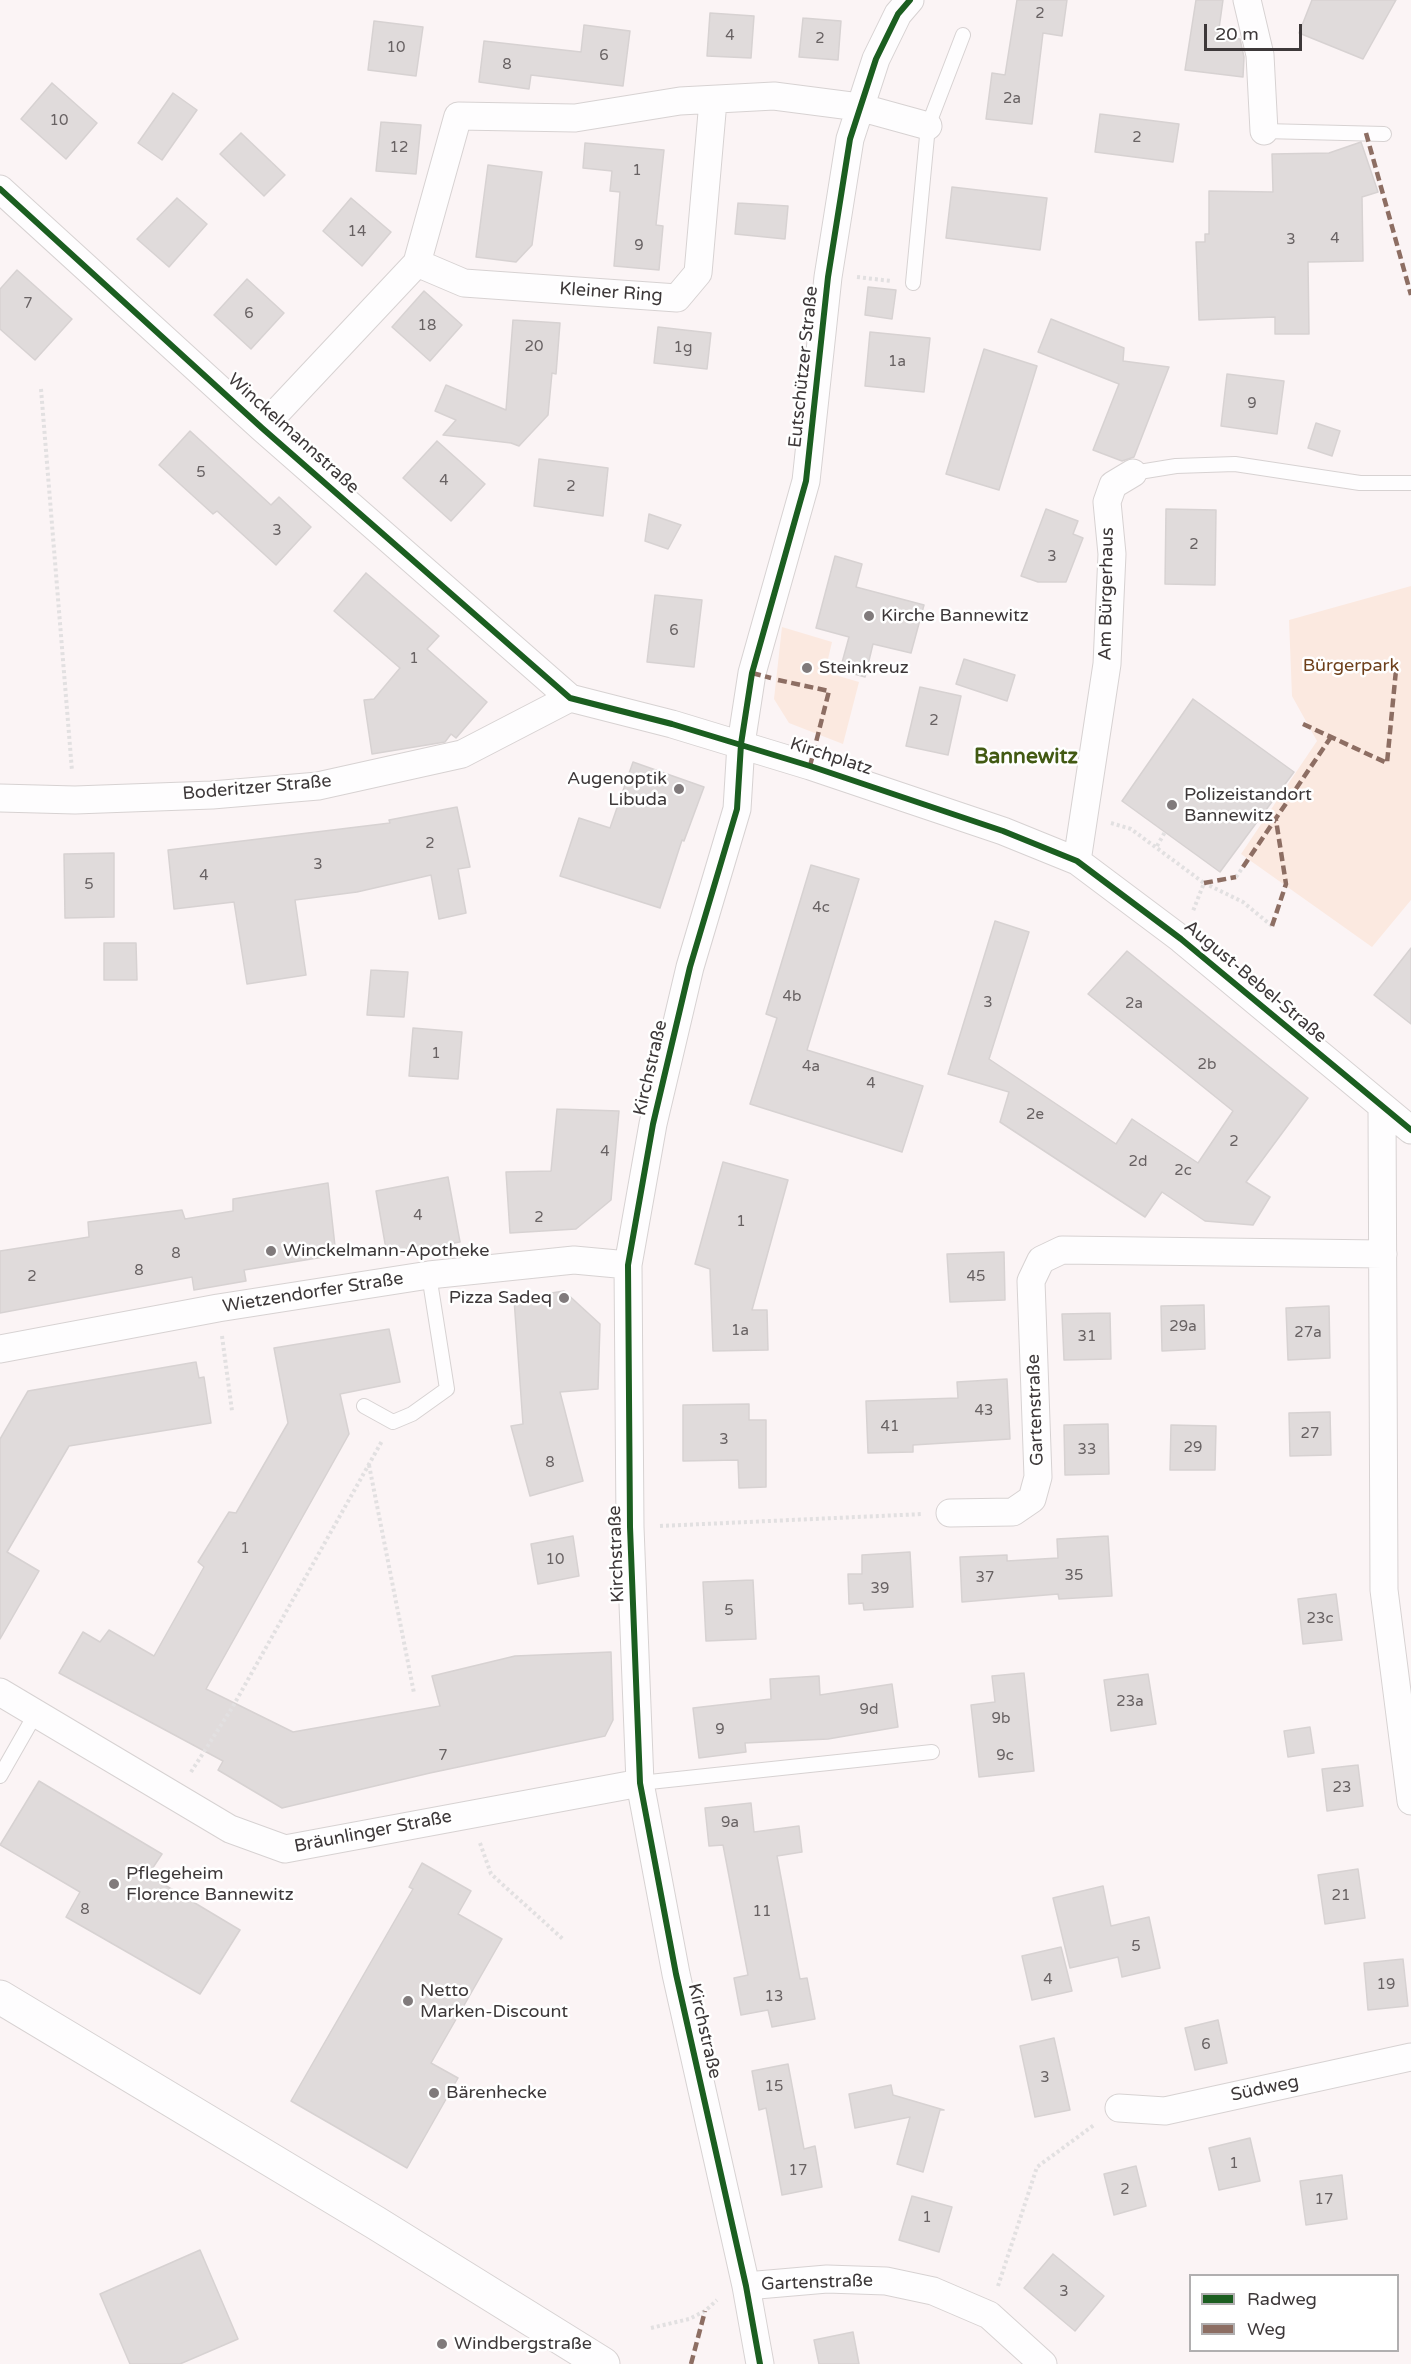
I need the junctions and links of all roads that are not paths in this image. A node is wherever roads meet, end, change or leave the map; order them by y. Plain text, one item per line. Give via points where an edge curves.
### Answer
1 (910, 0) edge
2 (1247, 0) edge
3 (963, 35) dead end
4 (713, 101) junction
5 (859, 107) junction
6 (928, 126) junction
7 (1264, 131) joint
8 (1384, 134) dead end
9 (0, 189) edge
10 (417, 263) junction
11 (913, 283) road end
12 (262, 428) junction
13 (1133, 473) joint
14 (1411, 483) edge
15 (570, 698) junction
16 (741, 744) junction
17 (0, 798) edge
18 (1077, 861) junction
19 (1382, 1106) junction
20 (1411, 1130) edge
21 (1383, 1254) junction
22 (628, 1265) junction
23 (429, 1275) junction
24 (0, 1349) edge
25 (364, 1406) dead end
26 (950, 1513) road end
27 (0, 1692) edge
28 (36, 1713) junction
29 (932, 1752) dead end
30 (0, 1776) edge
31 (640, 1783) junction
32 (1411, 1801) edge
33 (0, 1997) edge
34 (1411, 2057) edge
35 (1119, 2108) road end
36 (746, 2286) junction
37 (603, 2364) edge
38 (760, 2364) edge
39 (1043, 2364) edge

1 - 5 street, Eutschützer Straße via 876,59
2 - 7 street via 1260,55
3 - 6 lane
4 - 5 street via 774,96
4 - 10 street via 680,101 575,118 459,116
4 - 10 street, Kleiner Ring via 698,273 677,298 464,283
5 - 6 street
5 - 16 street, Eutschützer Straße via 841,184 806,481 752,674
6 - 11 lane
7 - 8 lane
9 - 12 street, Winckelmannstraße
10 - 12 street
12 - 15 street, Winckelmannstraße
13 - 14 lane, Am Bürgerhaus via 1176,466 1235,464 1360,483
13 - 18 street, Am Bürgerhaus via 1113,485 1107,502 1112,554 1107,664
15 - 16 street, Kirchplatz
15 - 17 street, Boderitzer Straße via 462,754 318,786 212,795 75,800
16 - 18 street, Kirchplatz via 1003,831
16 - 22 street, Kirchstraße via 737,809 690,967 653,1124
18 - 19 street, August-Bebel-Straße via 1181,939
19 - 20 street, August-Bebel-Straße
19 - 21 street
21 - 26 street, Gartenstraße via 1062,1250 1041,1260 1031,1281 1038,1477 1032,1499 1013,1512
21 - 32 street via 1384,1590
22 - 23 street, Wietzendorfer Straße via 574,1260
22 - 31 street, Kirchstraße via 630,1527
23 - 24 street, Wietzendorfer Straße via 218,1308
23 - 25 lane via 447,1389 412,1414 393,1422
27 - 28 street, Bräunlinger Straße
28 - 30 lane
28 - 31 street, Bräunlinger Straße via 230,1829 285,1849
29 - 31 lane
31 - 36 street, Kirchstraße via 676,1974
33 - 37 main road
34 - 35 street, Südweg via 1165,2111
36 - 38 street, Kirchstraße
36 - 39 street, Gartenstraße via 827,2279 886,2281 933,2291 989,2315

